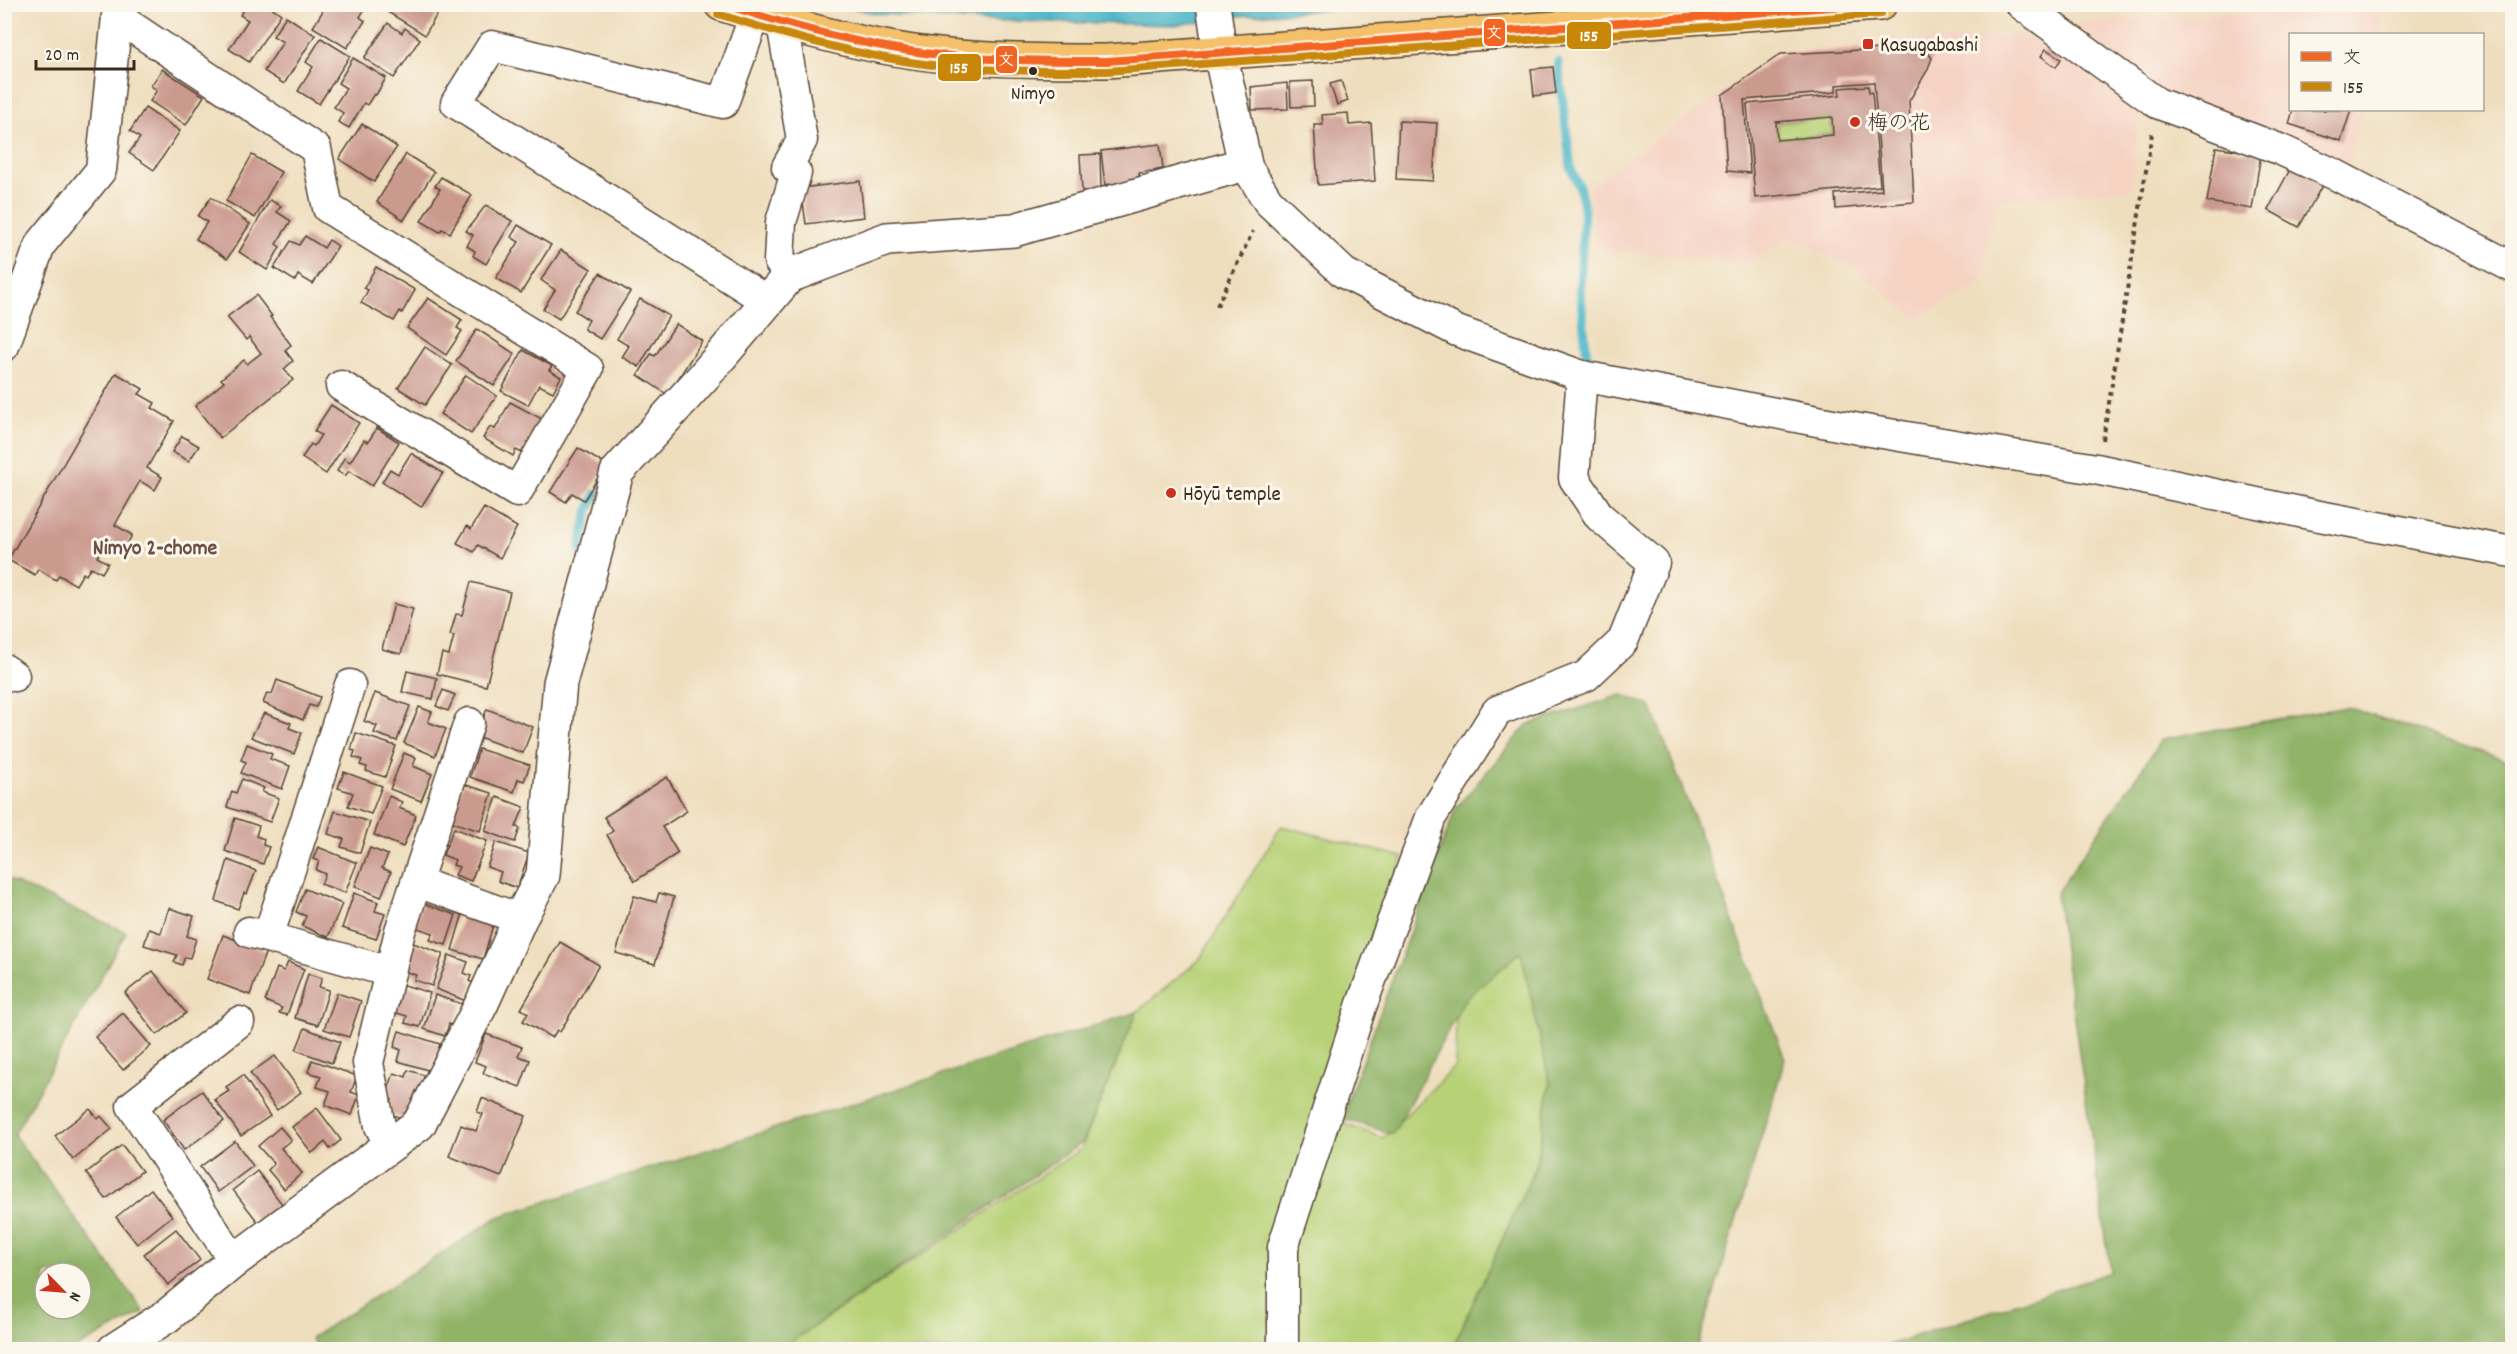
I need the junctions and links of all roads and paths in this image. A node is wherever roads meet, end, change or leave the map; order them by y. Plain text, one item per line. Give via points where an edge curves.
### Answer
1 (721, 4) edge
2 (1213, 4) edge
3 (1880, 4) edge
4 (2021, 4) edge
5 (119, 11) edge
6 (768, 19) junction
7 (1219, 45) junction
8 (2157, 103) junction
9 (1245, 164) junction
10 (1268, 201) junction
11 (2512, 267) edge
12 (789, 276) junction
13 (767, 301) junction
14 (1217, 306) dead end
15 (4, 346) edge
16 (1582, 376) junction
17 (341, 386) dead end
18 (2096, 469) junction
19 (2512, 552) edge
20 (350, 685) dead end
21 (469, 723) dead end
22 (417, 882) junction
23 (519, 920) junction
24 (390, 972) junction
25 (239, 1022) dead end
26 (390, 1146) junction
27 (234, 1261) junction
28 (114, 1350) edge
29 (1283, 1350) edge

1 - 6 main road
2 - 7 street
3 - 7 main road
4 - 8 street
5 - 15 street via 101,170 40,245
5 - 17 street via 316,149 328,208 588,369 517,492
6 - 7 main road via 886,48 999,60 1107,61
6 - 12 street via 802,140 787,167 796,172 781,222 779,261
6 - 13 street via 723,103 492,46 456,103
7 - 9 street
8 - 11 street via 2279,149
8 - 18 path
9 - 10 street
9 - 12 street via 1014,230 887,239
10 - 14 path
10 - 16 street via 1344,273 1457,331
12 - 13 street
13 - 23 street via 617,472 560,683 543,875
16 - 18 street
16 - 29 street via 1574,478 1600,517 1654,563 1623,641 1586,676 1497,711 1431,817 1362,1004 1283,1247
18 - 19 street
20 - 24 street via 258,935
21 - 22 street
22 - 23 street
22 - 24 street
23 - 26 street via 482,1003 419,1124
24 - 26 street via 368,1063 380,1126
25 - 27 street via 132,1106
26 - 27 street
27 - 28 street via 167,1316

